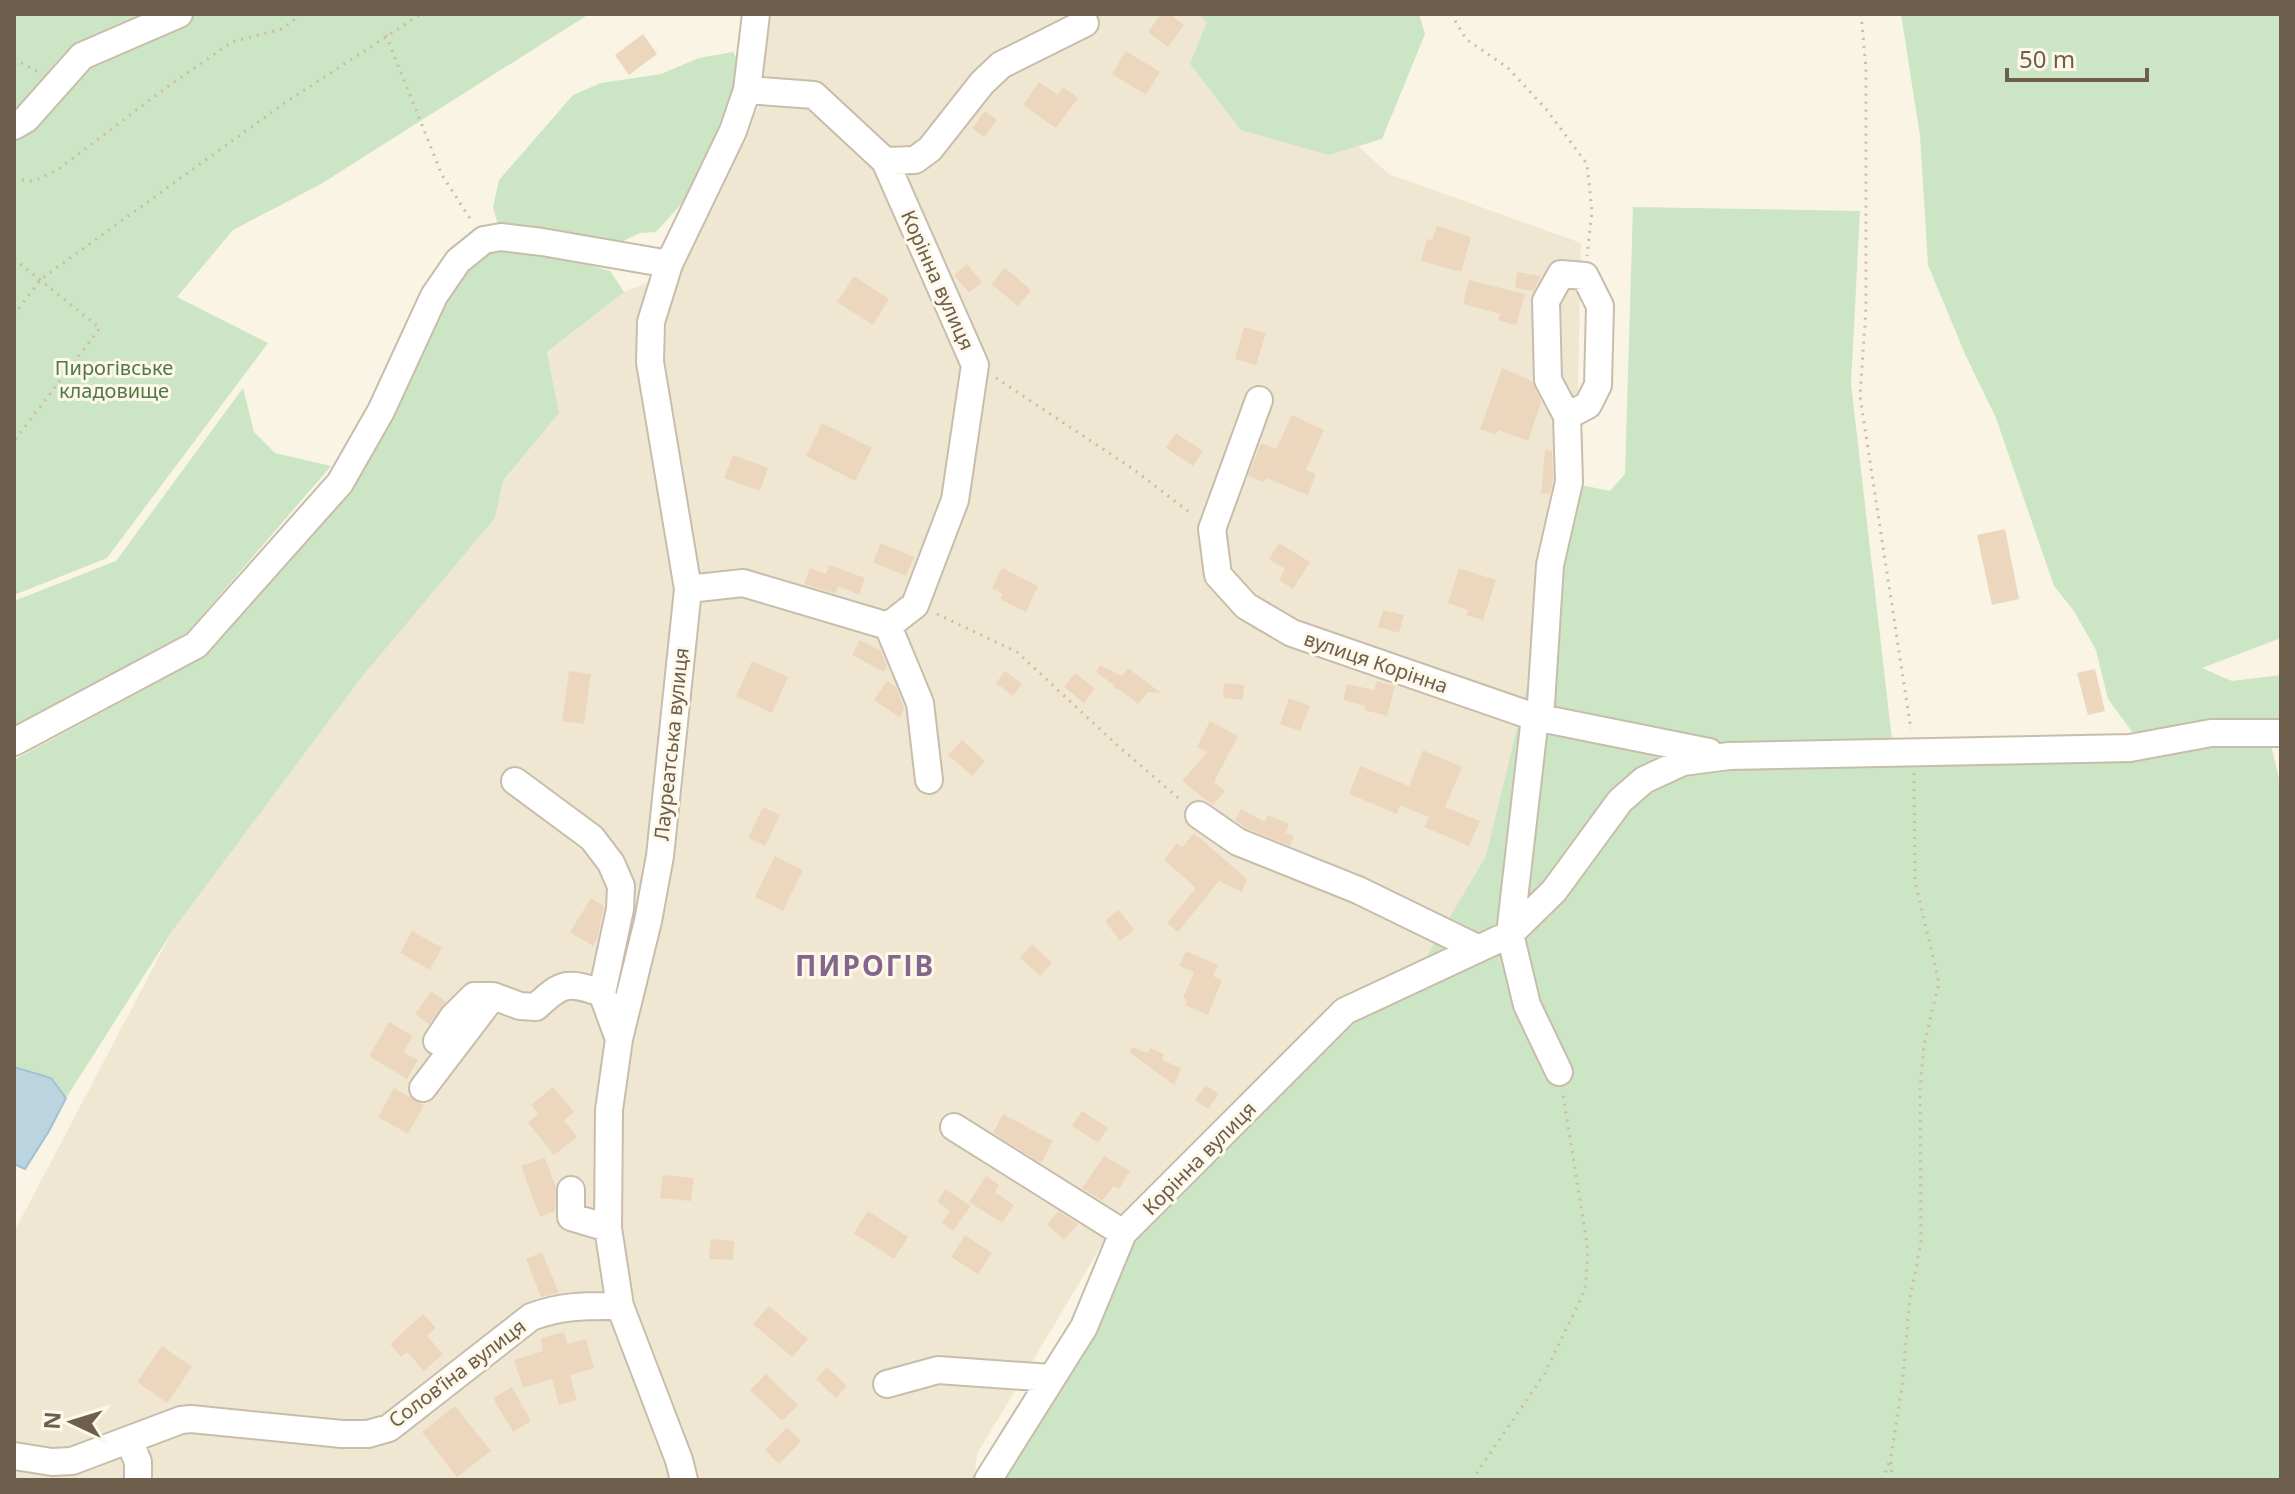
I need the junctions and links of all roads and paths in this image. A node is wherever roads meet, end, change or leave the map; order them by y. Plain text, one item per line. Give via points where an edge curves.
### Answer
1 (179, 14) edge
2 (301, 14) edge
3 (421, 14) edge
4 (756, 14) edge
5 (1451, 14) edge
6 (1861, 14) edge
7 (1085, 23) dead end
8 (386, 35) junction
9 (14, 59) edge
10 (59, 82) junction
11 (747, 90) junction
12 (14, 126) edge
13 (885, 161) junction
14 (14, 179) edge
15 (484, 240) junction
16 (14, 259) edge
17 (669, 264) junction
18 (1585, 276) junction
19 (41, 279) junction
20 (14, 315) edge
21 (975, 365) junction
22 (1259, 400) dead end
23 (1567, 416) junction
24 (14, 441) edge
25 (1212, 529) junction
26 (688, 589) junction
27 (915, 605) junction
28 (888, 626) junction
29 (1535, 717) junction
30 (2281, 733) edge
31 (14, 742) edge
32 (1914, 753) junction
33 (1729, 756) junction
34 (929, 780) dead end
35 (515, 781) dead end
36 (1199, 815) joint
37 (1510, 934) junction
38 (1477, 948) junction
39 (602, 993) junction
40 (493, 996) junction
41 (619, 1039) junction
42 (437, 1041) dead end
43 (1559, 1072) joint
44 (423, 1088) dead end
45 (954, 1127) dead end
46 (571, 1190) dead end
47 (608, 1228) junction
48 (1123, 1233) junction
49 (620, 1306) junction
50 (1051, 1378) junction
51 (887, 1384) dead end
52 (129, 1440) junction
53 (14, 1456) edge
54 (1891, 1456) junction
55 (138, 1480) edge
56 (684, 1480) edge
57 (988, 1480) edge
58 (1472, 1480) edge
59 (1883, 1480) edge
60 (1892, 1480) edge

1 - 10 street via 82,56
2 - 14 path via 282,29 232,42 56,171 33,181
3 - 8 path
4 - 11 street, Лауреатська вулиця
5 - 18 path via 1466,39 1508,68 1546,109 1587,164 1592,211
6 - 32 path via 1866,68 1866,308 1860,396
7 - 13 street via 1001,65 915,160
8 - 15 path via 442,175
8 - 19 path
9 - 10 path
10 - 12 street
11 - 13 street, Корінна вулиця via 814,95
11 - 17 street, Лауреатська вулиця
13 - 21 street, Корінна вулиця
15 - 17 street via 542,242
15 - 31 street via 458,261 434,296 381,411 340,483 196,645
16 - 19 path
17 - 26 street, Лауреатська вулиця via 651,322 650,362
18 - 23 street via 1600,306 1598,385 1588,405
18 - 23 street via 1561,274 1546,301 1548,380
19 - 20 path
19 - 24 path via 100,328
21 - 25 path via 1133,469
21 - 27 street, Корінна вулиця via 955,500
22 - 25 street, вулиця Корінна
23 - 29 street via 1569,482 1550,565 1541,704
25 - 29 street, вулиця Корінна via 1218,575 1246,606 1292,633
26 - 28 street via 743,583
26 - 41 street, Лауреатська вулиця via 660,856
27 - 28 street
27 - 36 path via 1017,652
28 - 34 street via 920,703
29 - 33 street, вулиця Корінна
29 - 37 street
30 - 32 street via 2211,733 2130,748
32 - 33 street
32 - 54 path via 1915,881 1939,983 1924,1045 1921,1243
33 - 37 street via 1683,762 1644,780 1620,801 1554,891
35 - 39 street via 592,838 621,886
36 - 38 street via 1238,842 1358,890
37 - 38 street, Корінна вулиця
37 - 43 street via 1527,1005
38 - 48 street, Корінна вулиця via 1345,1011
39 - 40 street via 574,984 554,990 536,1007
39 - 41 street
40 - 42 street via 474,996
40 - 44 street
41 - 47 street, Лауреатська вулиця via 609,1110
43 - 58 path via 1588,1250 1585,1290 1545,1373
45 - 48 street
46 - 47 street via 571,1217
47 - 49 street, Лауреатська вулиця
48 - 50 street, Корінна вулиця via 1084,1327
49 - 52 street, Соловʼїна вулиця via 574,1305 531,1317 389,1428 368,1434 191,1419
49 - 56 street, Лауреатська вулиця
50 - 51 street via 938,1370
50 - 57 street, Корінна вулиця
52 - 53 street, Соловʼїна вулиця via 72,1461
52 - 55 street
54 - 59 path
54 - 60 path

